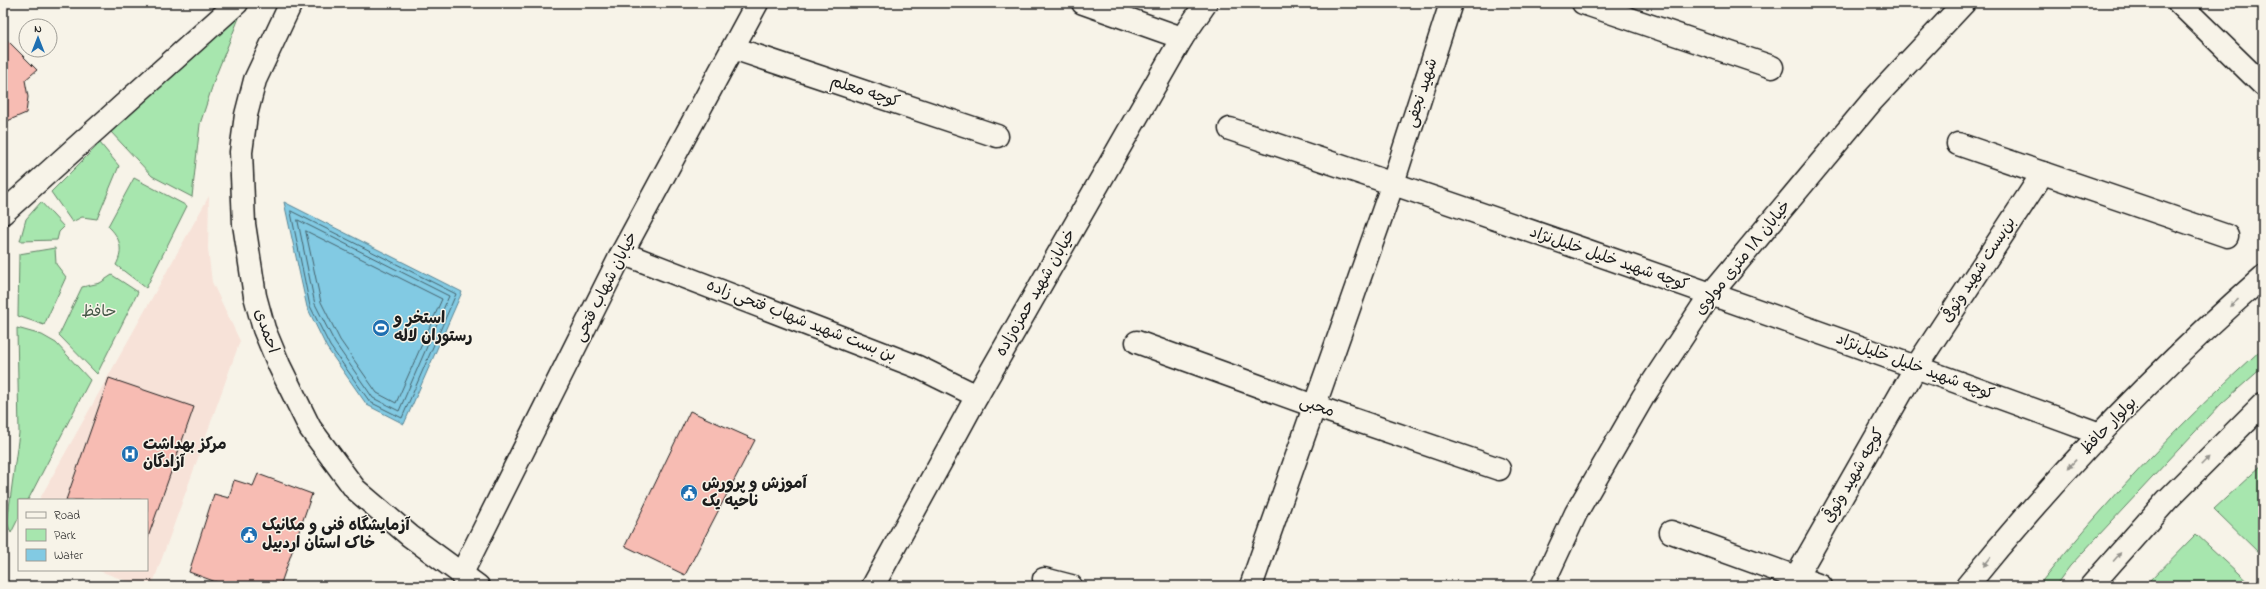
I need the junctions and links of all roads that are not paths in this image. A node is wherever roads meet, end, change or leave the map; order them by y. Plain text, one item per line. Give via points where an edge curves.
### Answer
1 (236, 3) edge
2 (291, 3) edge
3 (757, 3) edge
4 (1083, 3) edge
5 (1206, 3) edge
6 (1451, 3) edge
7 (1583, 3) edge
8 (1964, 3) edge
9 (2179, 3) edge
10 (1182, 38) junction
11 (733, 48) junction
12 (1772, 67) dead end
13 (2263, 85) edge
14 (1230, 129) dead end
15 (997, 136) dead end
16 (1958, 144) dead end
17 (2043, 173) junction
18 (1393, 183) junction
19 (3, 213) edge
20 (2227, 236) dead end
21 (622, 253) junction
22 (2263, 277) edge
23 (1710, 295) junction
24 (1137, 342) dead end
25 (1916, 367) junction
26 (977, 396) junction
27 (2263, 404) edge
28 (1314, 406) junction
29 (2100, 434) junction
30 (1499, 470) dead end
31 (1671, 532) dead end
32 (1044, 579) dead end
33 (470, 580) edge
34 (1794, 582) edge
35 (873, 586) edge
36 (1071, 586) edge
37 (1251, 586) edge
38 (1542, 586) edge
39 (1821, 586) edge
40 (1967, 586) edge
41 (2091, 586) edge

1 - 19 street
2 - 33 street, احمدی via 255,80 246,115 241,152 244,224 255,296 264,330 310,428 355,489 410,536
3 - 11 street, خیابان شهاب فتحی
4 - 10 street
5 - 10 street, خیابان شهید حمزه‌زاده
6 - 18 street, شهید نجفی
7 - 12 street
8 - 23 street, خیابان ۱۸ متری مولوی via 1872,101
9 - 13 street
10 - 26 street, خیابان شهید حمزه‌زاده
11 - 15 street, کوچه معلم
11 - 21 street, خیابان شهاب فتحی
14 - 18 street, کوچه شهید خلیل خلیل‌نژاد
16 - 17 street
17 - 20 street
17 - 25 street, بن‌بست شهید وثوقی
18 - 23 street, کوچه شهید خلیل خلیل‌نژاد
18 - 28 street, شهید نجفی
21 - 26 street, بن بست شهید شهاب فتحی زاده via 918,367
21 - 33 street, خیابان شهاب فتحی
22 -> 29 street, بولوار حافظ via 2225,310
23 - 25 street, کوچه شهید خلیل خلیل‌نژاد
23 - 38 street, خیابان ۱۸ متری مولوی via 1643,397 1580,506
24 - 28 street, محبی
25 - 29 street, کوچه شهید خلیل خلیل‌نژاد
25 - 34 street, کوچه شهید وثوقی
26 - 35 street, خیابان شهید حمزه‌زاده
41 -> 27 street via 2167,500
28 - 30 street, محبی
28 - 37 street, شهید نجفی
29 -> 40 street, بولوار حافظ via 2026,514
31 - 34 street
32 - 36 street
34 - 39 street

